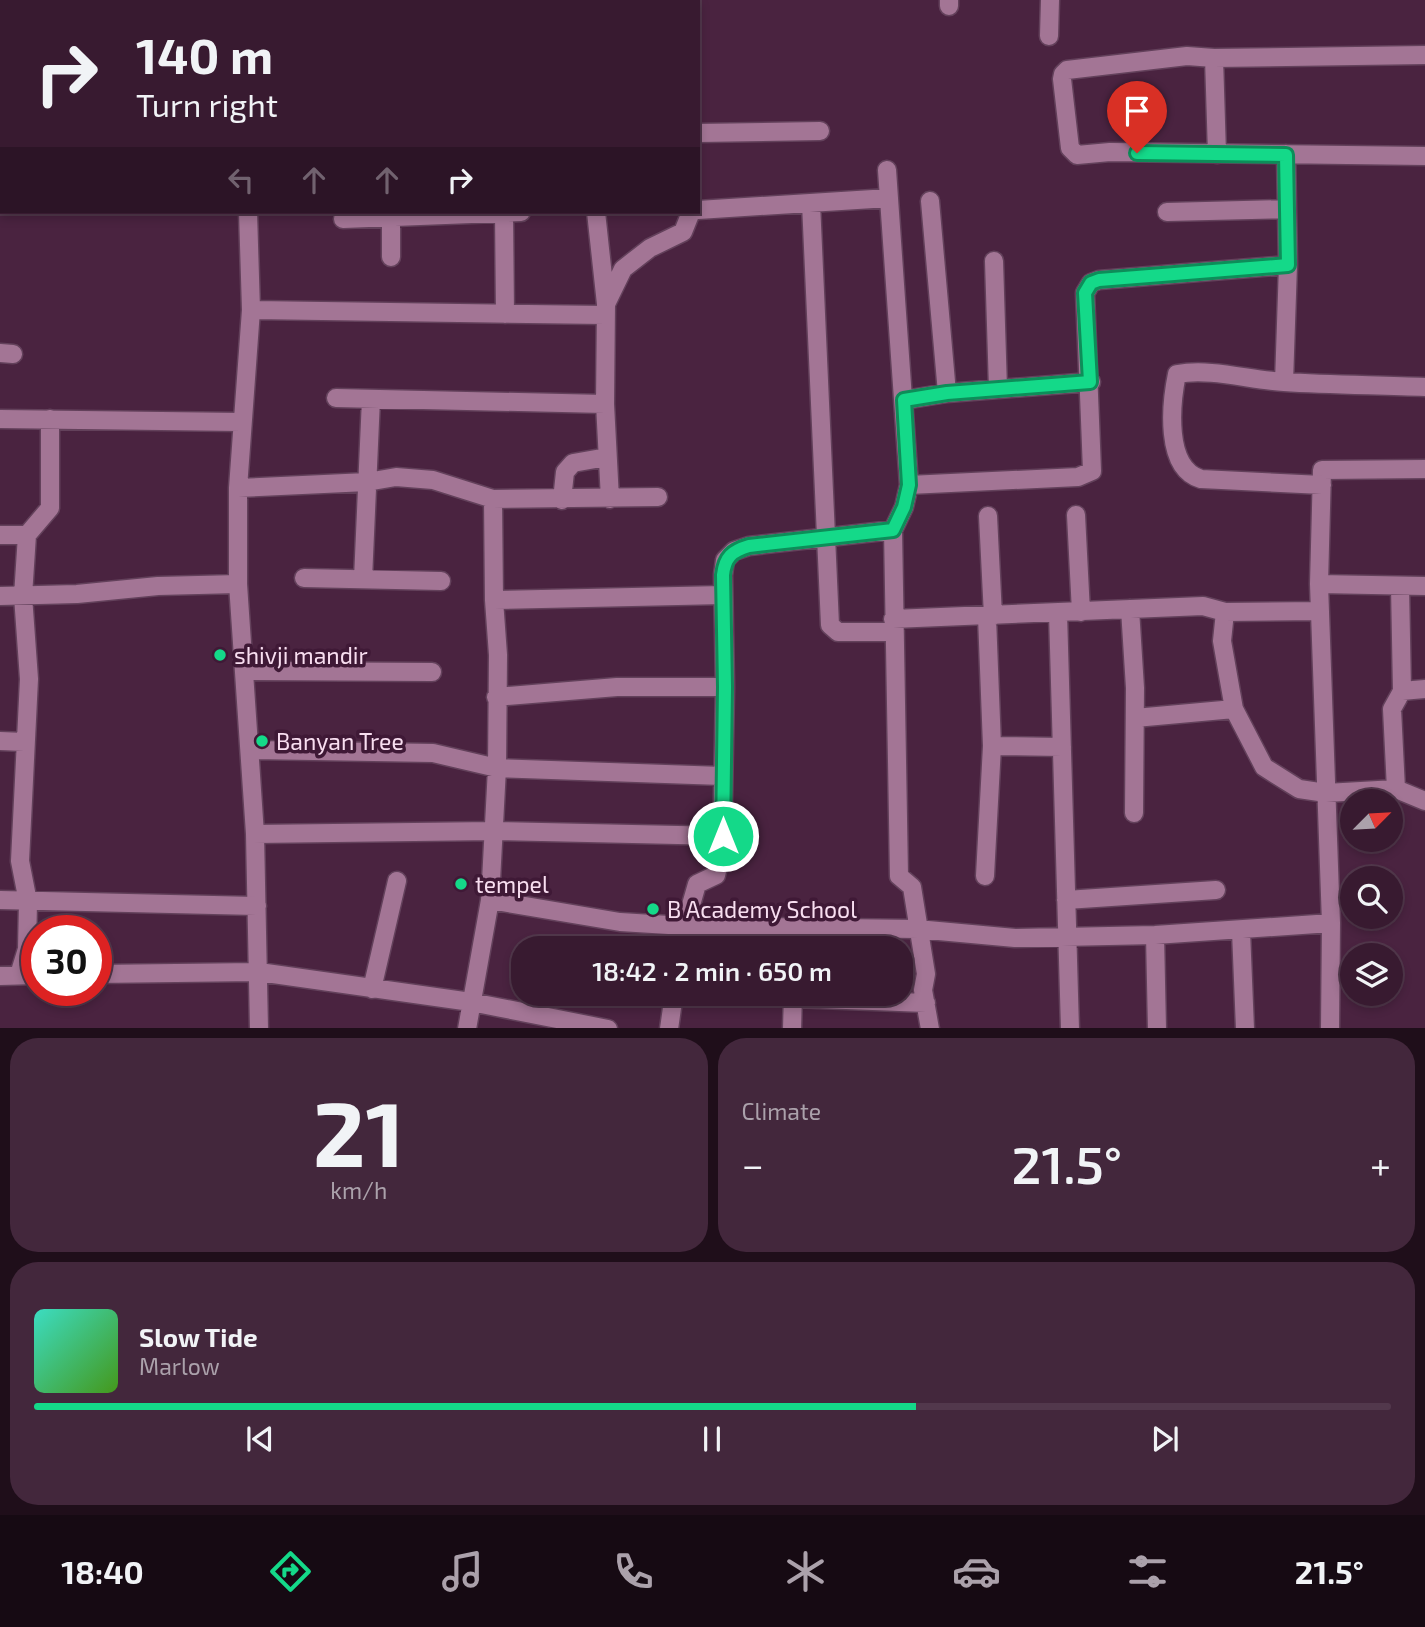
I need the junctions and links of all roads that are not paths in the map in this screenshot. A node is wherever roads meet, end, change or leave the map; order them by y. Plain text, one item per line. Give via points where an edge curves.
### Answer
1 (1050, 0) edge
2 (1049, 36) dead end
3 (1425, 55) edge
4 (1214, 58) junction
5 (820, 131) dead end
6 (700, 133) edge
7 (1217, 154) junction
8 (1286, 155) junction
9 (1425, 156) edge
10 (887, 170) dead end
11 (888, 198) junction
12 (930, 201) dead end
13 (811, 203) junction
14 (1287, 209) junction
15 (700, 210) edge
16 (1167, 212) dead end
17 (248, 214) edge
18 (428, 214) edge
19 (503, 214) edge
20 (596, 214) edge
21 (690, 214) edge
22 (391, 215) edge
23 (343, 219) dead end
24 (390, 257) dead end
25 (994, 261) dead end
26 (1288, 265) junction
27 (251, 310) junction
28 (606, 310) junction
29 (505, 314) junction
30 (1090, 382) junction
31 (1284, 382) junction
32 (1425, 387) edge
33 (998, 390) junction
34 (947, 393) junction
35 (336, 398) dead end
36 (372, 399) junction
37 (904, 400) junction
38 (605, 404) junction
39 (0, 419) edge
40 (50, 419) junction
41 (241, 422) junction
42 (607, 457) junction
43 (1425, 469) edge
44 (367, 482) junction
45 (909, 485) junction
46 (1322, 485) junction
47 (237, 488) junction
48 (658, 497) dead end
49 (493, 499) junction
50 (610, 499) junction
51 (562, 500) junction
52 (1076, 515) dead end
53 (988, 516) dead end
54 (893, 530) junction
55 (0, 535) edge
56 (27, 535) junction
57 (827, 538) junction
58 (304, 578) dead end
59 (363, 579) junction
60 (442, 581) dead end
61 (239, 584) junction
62 (1319, 584) junction
63 (1400, 586) junction
64 (1425, 586) edge
65 (723, 595) junction
66 (0, 596) edge
67 (23, 596) junction
68 (494, 600) junction
69 (1130, 609) junction
70 (1320, 611) junction
71 (1081, 612) junction
72 (1225, 612) junction
73 (1058, 613) junction
74 (990, 617) junction
75 (894, 626) junction
76 (244, 671) junction
77 (432, 672) dead end
78 (725, 687) junction
79 (1425, 689) edge
80 (1402, 691) junction
81 (496, 697) junction
82 (1234, 709) junction
83 (1135, 718) junction
84 (0, 741) edge
85 (24, 742) junction
86 (992, 746) junction
87 (1062, 747) junction
88 (251, 750) junction
89 (497, 768) junction
90 (722, 776) junction
91 (1396, 789) edge
92 (1340, 792) edge
93 (1404, 792) edge
94 (1325, 793) junction
95 (1425, 801) edge
96 (1135, 813) dead end
97 (493, 831) junction
98 (255, 834) junction
99 (723, 836) junction
100 (985, 876) dead end
101 (397, 881) dead end
102 (1216, 890) dead end
103 (0, 900) edge
104 (490, 900) junction
105 (1066, 900) junction
106 (28, 902) junction
107 (257, 906) junction
108 (28, 915) edge
109 (1331, 923) junction
110 (685, 926) junction
111 (795, 926) junction
112 (917, 929) junction
113 (1241, 930) junction
114 (1155, 935) junction
115 (683, 936) edge
116 (795, 936) edge
117 (1067, 938) junction
118 (259, 972) junction
119 (112, 974) edge
120 (0, 975) edge
121 (21, 975) edge
122 (372, 989) junction
123 (471, 1002) junction
124 (913, 1002) edge
125 (926, 1003) junction
126 (672, 1006) edge
127 (793, 1006) edge
128 (258, 1028) edge
129 (467, 1028) edge
130 (608, 1028) edge
131 (669, 1028) edge
132 (792, 1028) edge
133 (930, 1028) edge
134 (1070, 1028) edge
135 (1157, 1028) edge
136 (1245, 1028) edge
137 (1330, 1028) edge

1 - 2 street
3 - 4 street
4 - 7 street
4 - 7 street via 1187,56 1067,69 1062,79 1070,148 1077,155
5 - 6 street
7 - 8 street
8 - 9 street
8 - 14 street
10 - 11 street
11 - 13 street
11 - 37 street
12 - 34 street
13 - 15 street
13 - 57 street
14 - 16 street
14 - 26 street
17 - 27 street
18 - 22 street
19 - 29 street
20 - 28 street
21 - 28 street via 683,232 650,248 624,269
22 - 23 street
22 - 24 street
25 - 33 street
26 - 30 street via 1091,283 1085,293
26 - 31 street
27 - 29 street
27 - 41 street
28 - 29 street
28 - 38 street
30 - 33 street
30 - 45 street via 1093,471 1078,477
31 - 32 street
31 - 46 street via 1177,374 1173,440 1179,460 1193,477 1201,479
33 - 34 street
34 - 37 street
35 - 36 street
36 - 38 street
36 - 44 street
37 - 45 street
38 - 42 street
39 - 40 street
40 - 41 street
40 - 56 street via 50,508
41 - 47 street
42 - 50 street
42 - 51 street via 573,464 565,472
43 - 46 street via 1322,470
44 - 47 street
44 - 49 street via 396,477 433,480
44 - 59 street
45 - 54 street
46 - 62 street
47 - 61 street
48 - 50 street
49 - 51 street
49 - 68 street
50 - 51 street
52 - 71 street
53 - 74 street
54 - 57 street
54 - 75 street
55 - 56 street
56 - 67 street
57 - 65 street via 734,551 725,560
57 - 75 street via 832,629
58 - 59 street
59 - 60 street
61 - 67 street
61 - 76 street
62 - 63 street
62 - 70 street
63 - 64 street
63 - 80 street
65 - 68 street
65 - 78 street
66 - 67 street
67 - 85 street via 29,679
68 - 81 street
69 - 71 street
69 - 72 street via 1203,606
69 - 83 street
70 - 72 street
70 - 94 street
71 - 73 street
72 - 82 street via 1222,641
73 - 74 street
73 - 87 street
74 - 75 street
74 - 86 street
75 - 112 street via 900,876 912,887
76 - 77 street
76 - 88 street
78 - 81 street via 617,687
78 - 90 street
79 - 80 street
80 - 91 street via 1392,709
81 - 89 street
82 - 83 street
82 - 94 street via 1264,767 1299,789
83 - 96 street
84 - 85 street
85 - 106 street via 20,862
86 - 87 street
86 - 100 street
87 - 105 street
88 - 89 street via 433,753
88 - 98 street
89 - 90 street
89 - 97 street
90 - 99 street
92 - 94 street
93 - 95 street
94 - 109 street
97 - 98 street
97 - 99 street
97 - 104 street
98 - 107 street
99 - 110 street via 716,875 697,884
101 - 122 street
102 - 105 street
103 - 106 street
104 - 110 street via 620,922
104 - 123 street
105 - 117 street
106 - 107 street
106 - 108 street
107 - 118 street
109 - 113 street
109 - 137 street
110 - 111 street
110 - 115 street
111 - 112 street
111 - 116 street
112 - 117 street
112 - 125 street via 926,974
113 - 114 street
113 - 136 street
114 - 117 street
114 - 135 street
117 - 134 street
118 - 119 street
118 - 122 street
118 - 128 street
120 - 121 street
122 - 123 street
123 - 129 street
123 - 130 street
124 - 125 street
125 - 133 street
126 - 131 street
127 - 132 street

